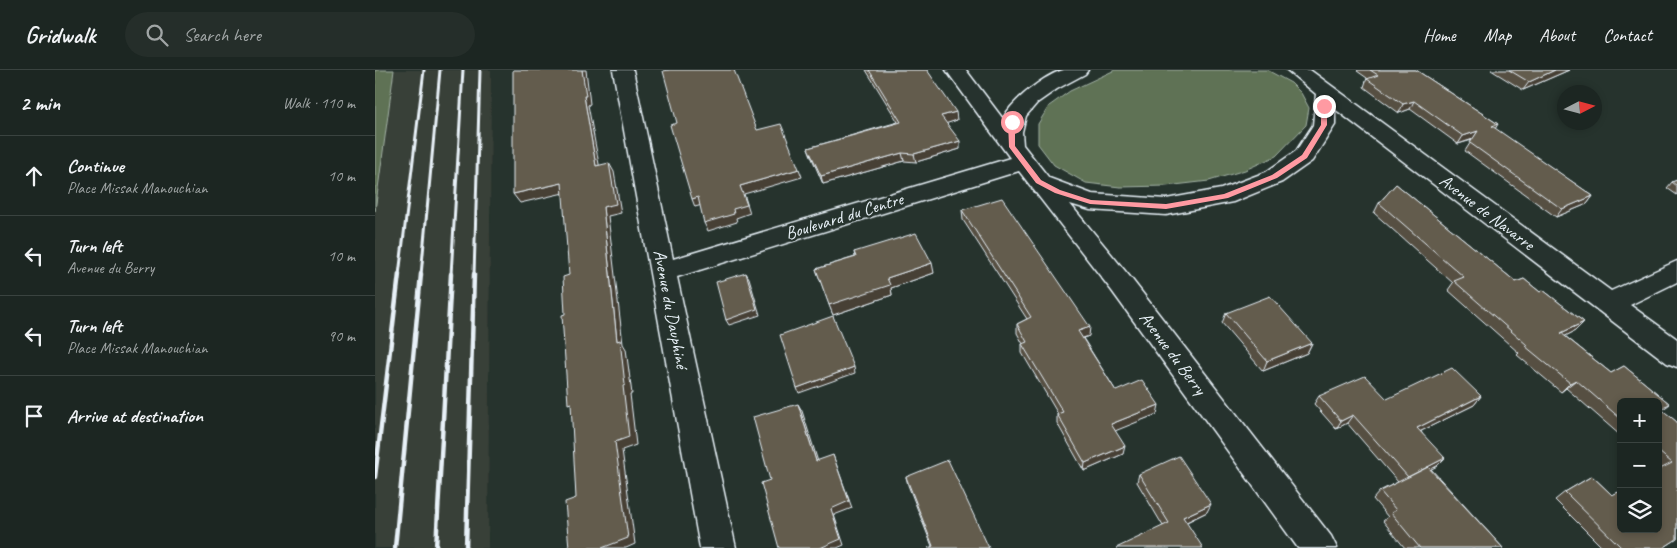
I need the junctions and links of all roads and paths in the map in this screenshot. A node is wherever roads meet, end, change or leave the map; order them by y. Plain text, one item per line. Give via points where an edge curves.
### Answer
1 (623, 70) edge
2 (956, 70) edge
3 (1078, 70) edge
4 (1316, 77) edge
5 (1025, 163) junction
6 (664, 271) junction
7 (1677, 271) edge
8 (1609, 303) junction
9 (1677, 354) edge
10 (718, 548) edge
11 (1319, 548) edge

1 - 6 street, Avenue du Dauphiné
2 - 5 street, Avenue du Berry
3 - 5 street via 1048,84 1023,105 1012,122
4 - 5 street via 1324,125 1305,156 1274,177 1225,196 1166,207 1090,202 1057,191
4 - 8 street, Avenue de Navarre
5 - 6 street, Boulevard du Centre
5 - 11 street, Avenue du Berry via 1121,284
6 - 10 street, Avenue du Dauphiné
7 - 8 street
8 - 9 street, Avenue de Navarre

